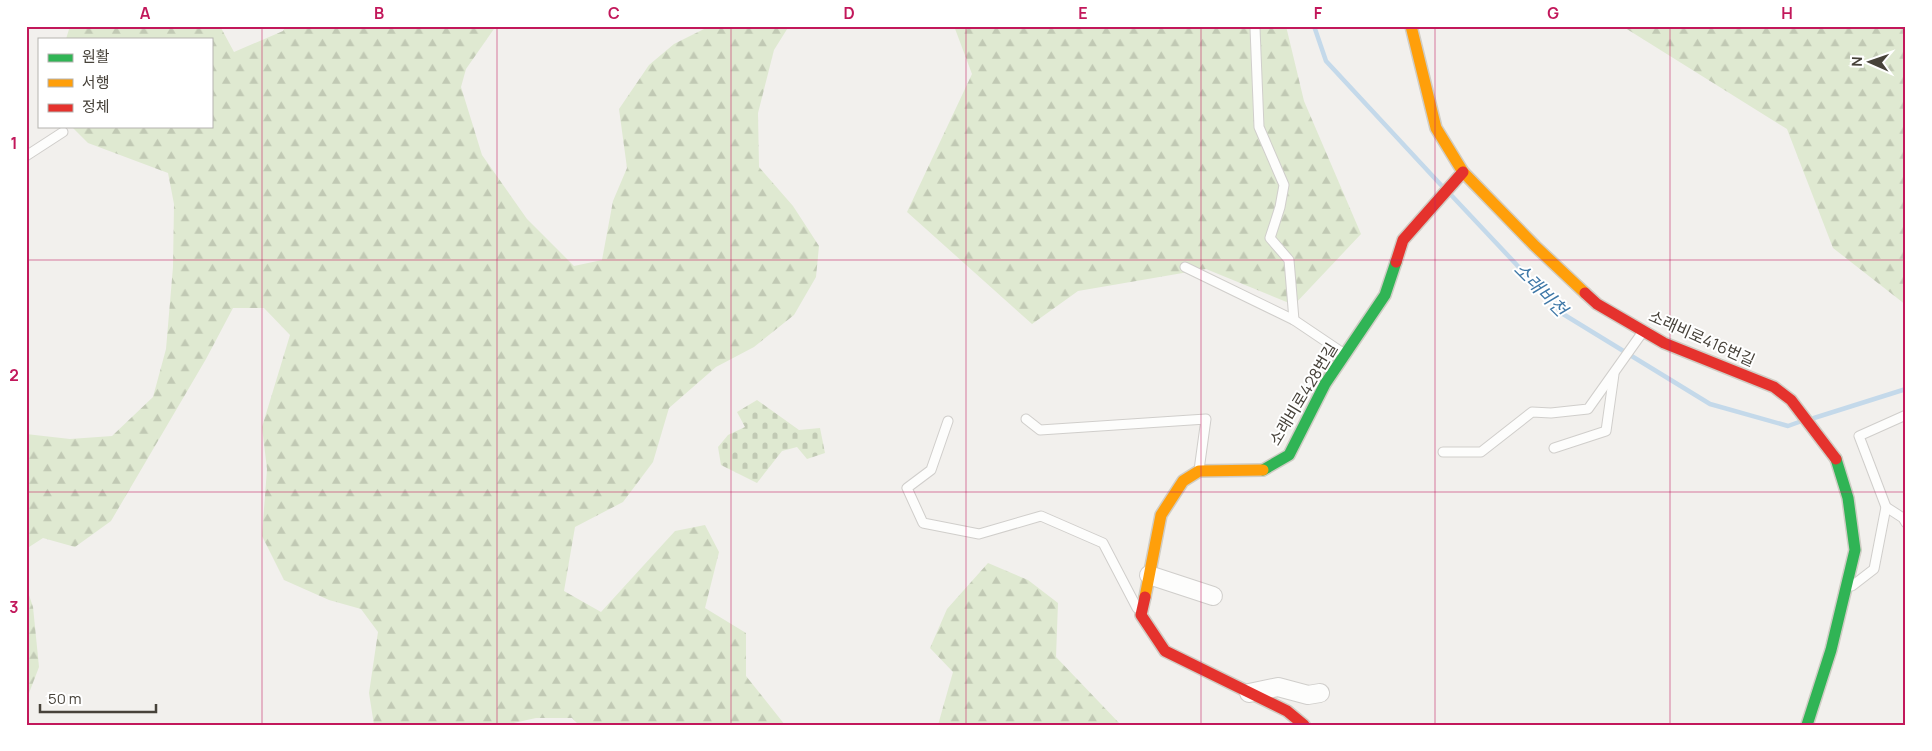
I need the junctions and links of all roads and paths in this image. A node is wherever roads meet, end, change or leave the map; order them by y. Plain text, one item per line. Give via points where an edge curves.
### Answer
1 (1411, 26) edge
2 (1255, 28) dead end
3 (63, 132) dead end
4 (26, 156) edge
5 (1463, 172) junction
6 (1185, 267) dead end
7 (1294, 320) junction
8 (1644, 332) junction
9 (1345, 355) junction
10 (1615, 371) junction
11 (1906, 415) edge
12 (1026, 419) dead end
13 (948, 421) dead end
14 (1554, 448) dead end
15 (1443, 452) dead end
16 (1199, 470) junction
17 (1886, 507) junction
18 (1906, 523) edge
19 (1149, 575) junction
20 (1846, 591) junction
21 (1213, 596) dead end
22 (1141, 615) junction
23 (1249, 693) junction
24 (1320, 693) dead end
25 (1304, 725) edge
26 (1807, 725) edge

1 - 5 street, 소래비로416번길 via 1436,128
2 - 7 lane via 1259,127 1284,185 1270,238 1289,260
3 - 4 lane
5 - 8 street, 소래비로416번길 via 1597,304
5 - 9 street, 소래비로428번길 via 1403,240 1385,295
6 - 7 lane
7 - 9 lane
8 - 10 lane
8 - 20 street, 소래비로416번길 via 1774,386 1791,400 1837,460 1848,498 1855,550
9 - 16 street, 소래비로428번길 via 1325,384 1289,455 1261,471
10 - 14 lane via 1606,431
10 - 15 lane via 1588,409 1532,412 1481,452
11 - 17 lane via 1859,436
12 - 16 lane via 1040,430 1206,420
13 - 22 lane via 931,470 907,488 923,523 979,534 1041,516 1103,543
16 - 19 street via 1183,481 1161,515
17 - 18 lane
17 - 20 lane via 1874,570
19 - 21 street
19 - 22 street
20 - 26 street, 소래비로416번길
22 - 23 street via 1165,652
23 - 24 street via 1278,687 1308,695
23 - 25 street via 1287,711

